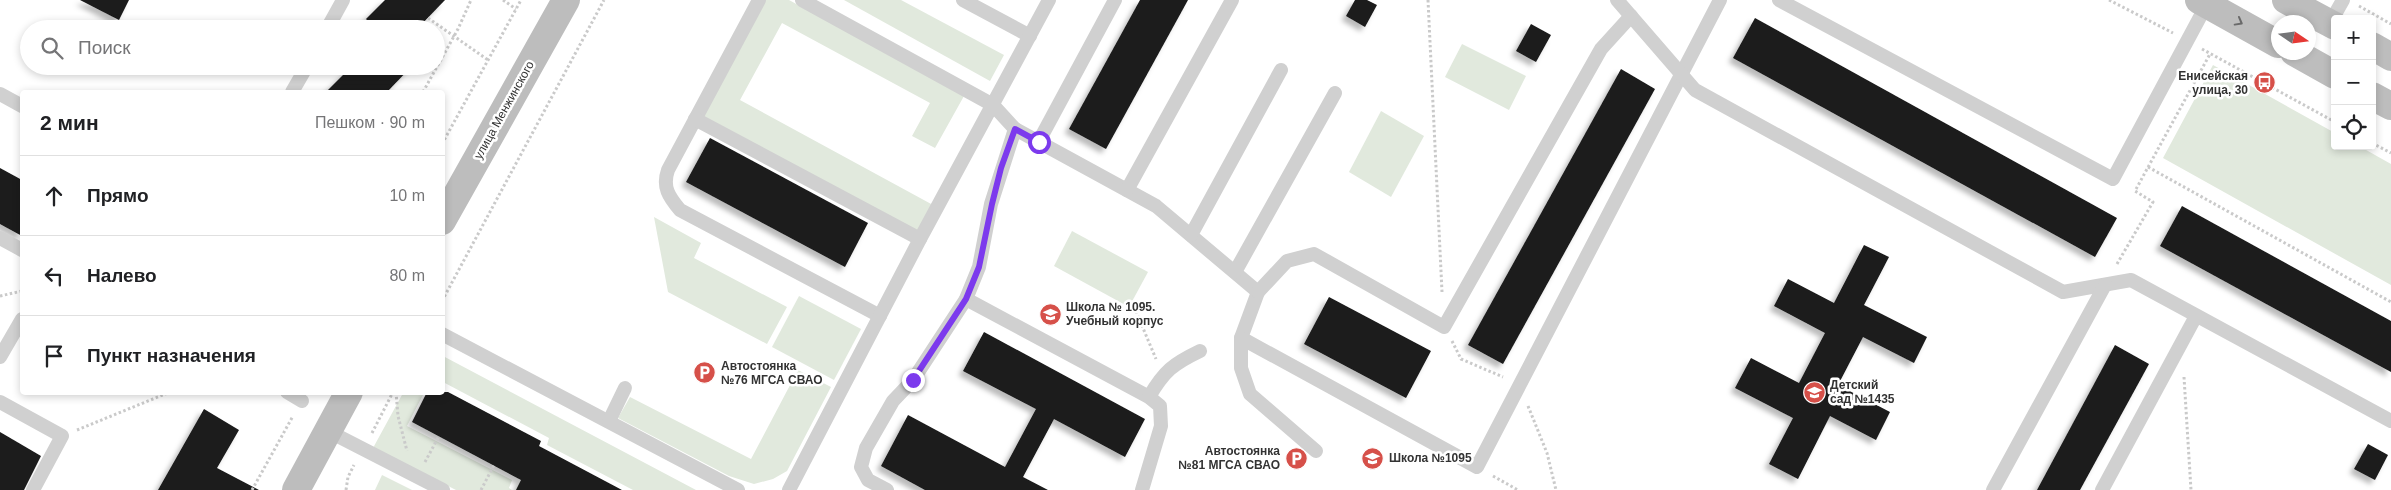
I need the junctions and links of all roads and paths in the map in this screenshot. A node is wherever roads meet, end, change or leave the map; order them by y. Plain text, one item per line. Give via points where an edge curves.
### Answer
1 (343, 0) edge
2 (471, 0) edge
3 (504, 0) edge
4 (520, 0) edge
5 (566, 0) edge
6 (604, 0) edge
7 (759, 0) edge
8 (802, 0) edge
9 (963, 0) edge
10 (1049, 0) edge
11 (1115, 0) edge
12 (1232, 0) edge
13 (1428, 0) edge
14 (1617, 0) edge
15 (1720, 0) edge
16 (1779, 0) edge
17 (2109, 0) edge
18 (2286, 0) edge
19 (2203, 2) edge
20 (2350, 2) edge
21 (516, 9) junction
22 (2340, 15) edge
23 (1631, 16) junction
24 (428, 18) dead end
25 (332, 20) edge
26 (431, 20) edge
27 (2331, 24) edge
28 (2391, 24) edge
29 (445, 31) edge
30 (1030, 36) junction
31 (454, 38) junction
32 (2271, 40) edge
33 (2187, 41) junction
34 (2376, 48) edge
35 (445, 54) edge
36 (2210, 54) junction
37 (2391, 57) edge
38 (488, 60) junction
39 (2308, 60) edge
40 (1281, 70) dead end
41 (2331, 73) edge
42 (1681, 74) junction
43 (302, 75) edge
44 (433, 75) edge
45 (293, 90) edge
46 (424, 90) edge
47 (0, 94) edge
48 (1335, 94) dead end
49 (2376, 98) edge
50 (20, 105) edge
51 (993, 105) junction
52 (2391, 106) edge
53 (695, 119) junction
54 (2331, 120) edge
55 (1015, 129) junction
56 (445, 131) edge
57 (449, 132) junction
58 (445, 136) edge
59 (445, 139) edge
60 (1039, 142) junction
61 (2376, 145) edge
62 (2391, 153) edge
63 (2148, 167) junction
64 (1128, 190) junction
65 (445, 216) edge
66 (1191, 235) junction
67 (0, 238) edge
68 (920, 239) junction
69 (20, 249) edge
70 (1235, 272) junction
71 (2104, 285) junction
72 (20, 292) edge
73 (1258, 292) junction
74 (445, 295) edge
75 (0, 296) edge
76 (966, 299) junction
77 (1132, 302) dead end
78 (2391, 302) edge
79 (880, 316) junction
80 (2196, 316) junction
81 (20, 322) edge
82 (1444, 326) junction
83 (445, 336) edge
84 (1241, 338) junction
85 (2182, 342) junction
86 (1200, 351) dead end
87 (0, 357) edge
88 (1162, 374) junction
89 (1520, 385) junction
90 (625, 388) dead end
91 (163, 395) edge
92 (292, 395) edge
93 (347, 395) edge
94 (396, 395) edge
95 (1149, 397) junction
96 (302, 401) joint
97 (0, 402) edge
98 (608, 421) junction
99 (2391, 421) edge
100 (328, 431) junction
101 (62, 436) junction
102 (439, 436) dead end
103 (1316, 451) dead end
104 (494, 465) dead end
105 (1477, 467) junction
106 (417, 477) junction
107 (33, 490) edge
108 (252, 490) edge
109 (296, 490) edge
110 (443, 490) edge
111 (481, 490) edge
112 (738, 490) edge
113 (790, 490) edge
114 (887, 490) edge
115 (1142, 490) edge
116 (1518, 490) edge
117 (1556, 490) edge
118 (1994, 490) edge
119 (2102, 490) edge
120 (2191, 490) edge

1 - 25 lane
2 - 31 path
3 - 21 path
4 - 21 path
5 - 65 main road, улица Менжинского
6 - 74 path
7 - 53 lane
8 - 51 lane
9 - 30 lane
10 - 30 lane
11 - 60 lane
12 - 64 lane
13 - 82 path
14 - 23 lane
15 - 42 lane
16 - 33 lane via 2113,179
17 - 33 path
18 - 27 main road
19 -> 32 main road
19 - 33 lane
20 - 22 lane
20 - 28 path
21 - 38 path
23 - 42 lane
23 - 82 lane via 1602,49
24 - 26 path
29 - 31 path
30 - 51 lane
31 - 35 path
31 - 38 path
33 - 36 path
34 - 37 main road
36 - 54 path
36 - 63 path
38 - 57 path
39 - 41 main road
40 - 66 lane
42 - 71 lane via 1695,90 2063,292
42 - 89 lane
43 - 45 lane
44 - 46 path
47 - 50 lane
48 - 70 lane
49 - 52 main road
51 - 55 lane
51 - 68 lane
53 - 68 lane
53 - 79 lane via 665,178 667,195 680,210
55 - 60 lane
55 - 76 lane via 1001,168 979,267
56 - 57 path
57 - 58 path
57 - 59 path
60 - 64 lane
61 - 62 path
63 - 71 path via 2135,191 2153,202
63 - 78 path
64 - 66 lane via 1156,206
66 - 70 lane
67 - 69 lane
68 - 79 lane
70 - 73 lane
71 - 80 lane via 2130,280
71 - 118 lane
72 - 75 path
73 - 82 lane via 1287,261 1314,254
73 - 84 lane
76 - 95 lane
76 - 114 lane via 913,380 893,401 866,448 861,467 868,480
77 - 88 path
79 - 113 lane
80 - 85 lane
80 - 99 lane
81 - 87 lane
82 - 89 path via 1461,358
83 - 98 lane
84 - 103 lane via 1241,368 1250,394
84 - 105 lane
85 - 119 lane
85 - 120 path
86 - 88 lane
88 - 95 lane
89 - 105 lane
89 - 117 path via 1547,453
90 - 98 lane
91 - 101 path
92 - 96 lane
93 - 100 main road
94 - 106 path via 398,416
95 - 115 lane via 1160,406 1161,426
96 - 108 path
97 - 101 lane
98 - 112 lane
100 - 106 lane
100 - 109 main road
101 - 107 lane
102 - 106 path
104 - 111 path
105 - 116 path
106 - 110 lane

